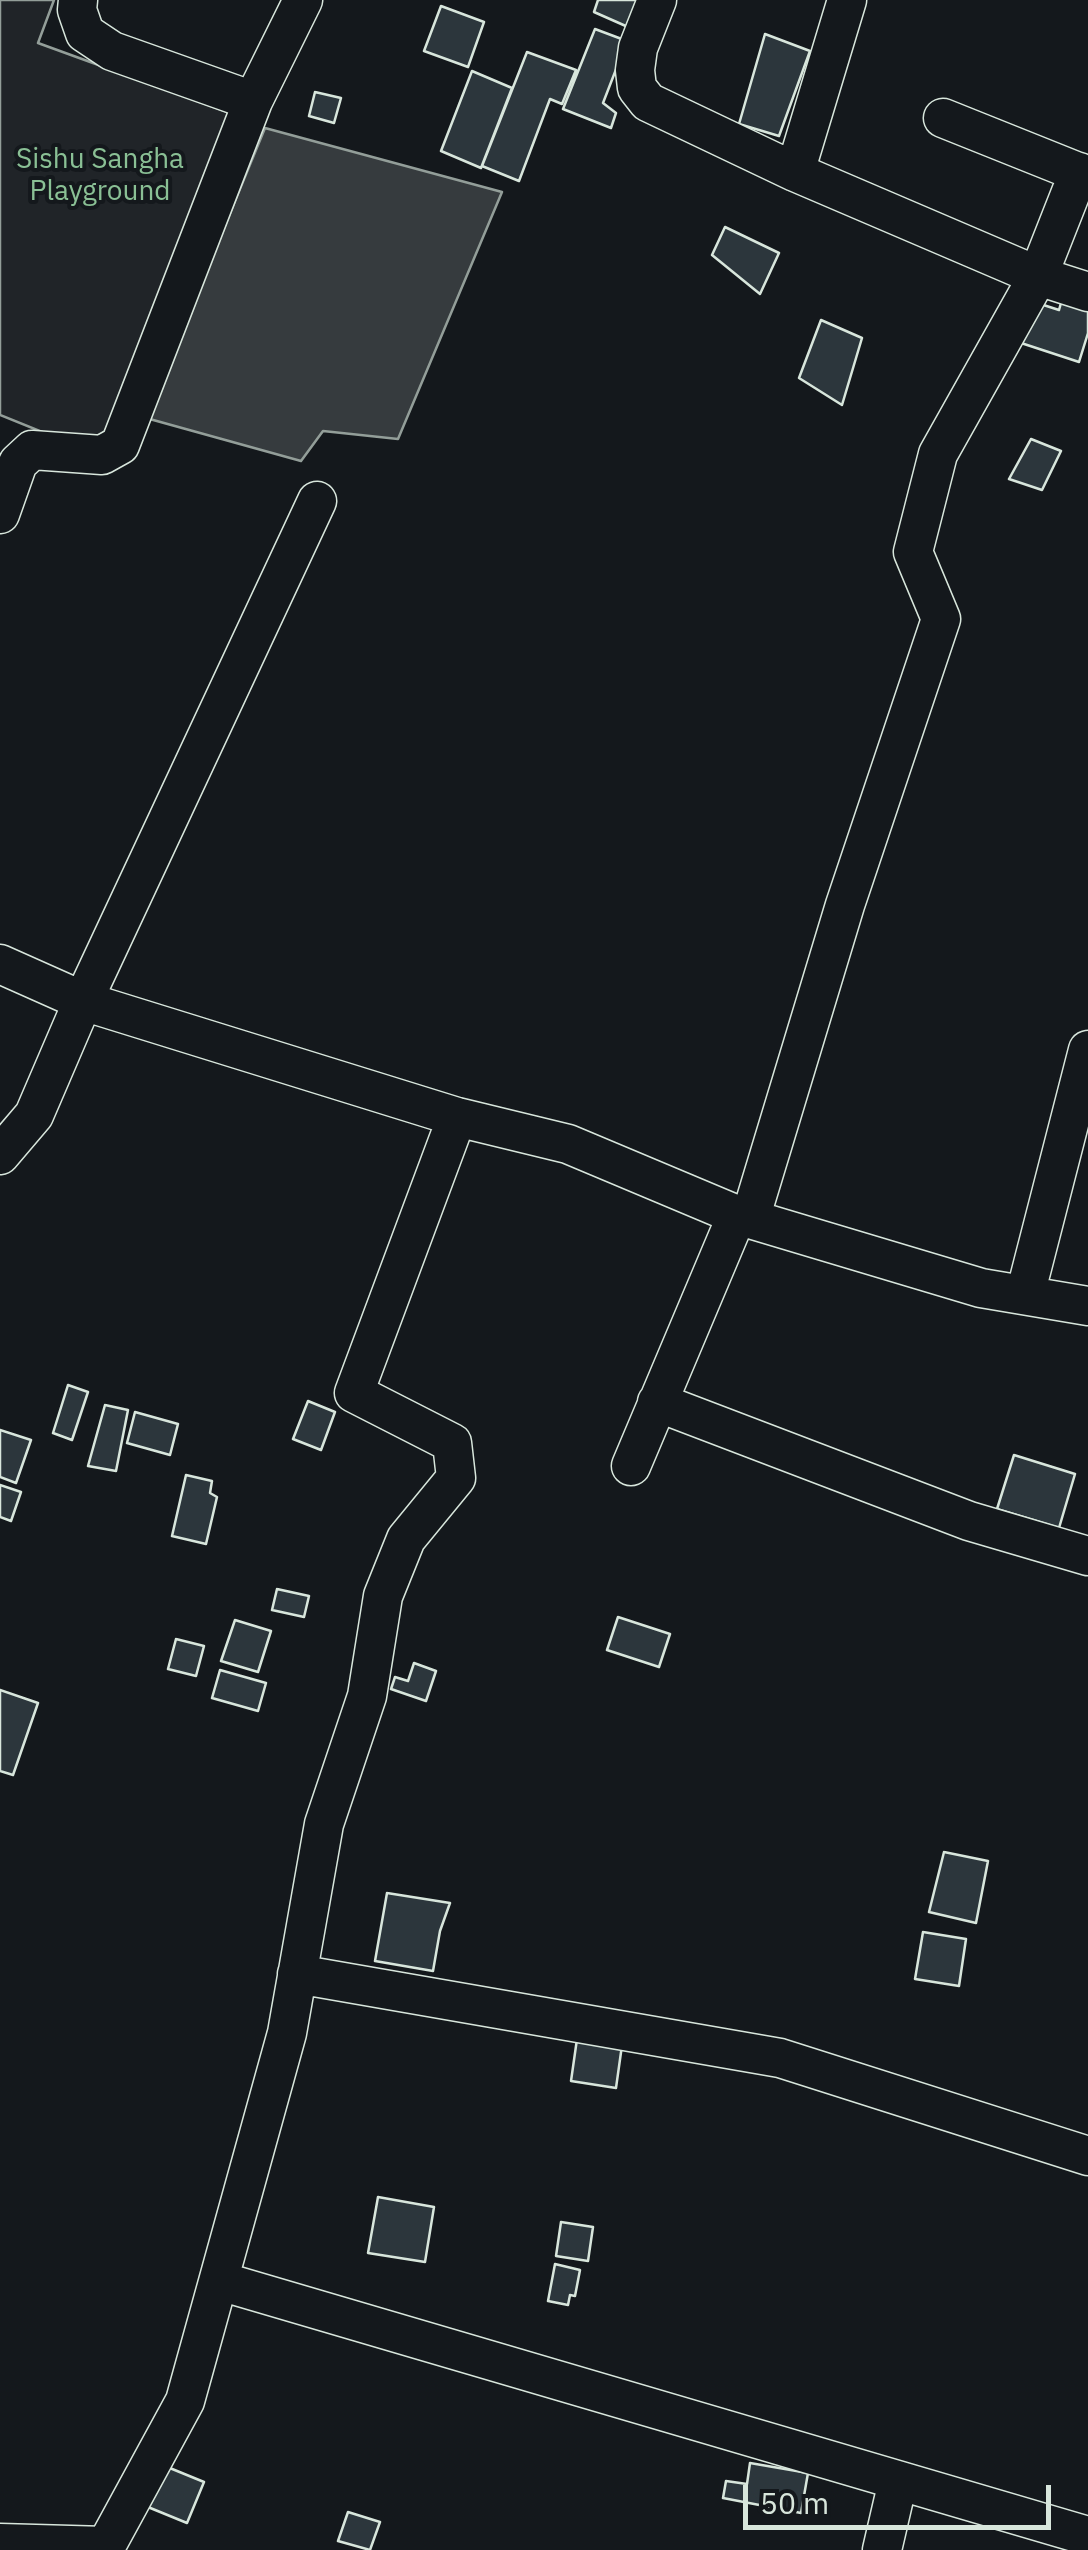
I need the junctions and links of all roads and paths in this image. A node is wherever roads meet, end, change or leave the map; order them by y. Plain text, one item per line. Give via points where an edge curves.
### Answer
1 (78, 0) edge
2 (303, 0) edge
3 (657, 0) edge
4 (846, 0) edge
5 (253, 101) junction
6 (943, 118) dead end
7 (795, 172) junction
8 (1084, 174) edge
9 (1038, 276) junction
10 (1088, 292) edge
11 (318, 502) dead end
12 (0, 514) edge
13 (0, 964) edge
14 (84, 1001) junction
15 (1088, 1050) edge
16 (457, 1117) junction
17 (0, 1154) edge
18 (744, 1217) junction
19 (1025, 1295) junction
20 (1088, 1306) edge
21 (657, 1402) junction
22 (631, 1466) dead end
23 (1088, 1556) edge
24 (297, 1974) junction
25 (1088, 2156) edge
26 (220, 2281) junction
27 (898, 2481) junction
28 (1084, 2528) edge
29 (0, 2543) edge
30 (106, 2548) edge
31 (882, 2550) edge

1 - 5 street via 85,33 112,51
2 - 5 street
3 - 7 street via 635,70 648,102
4 - 7 street
5 - 12 street via 120,445 102,456 32,450 18,462
6 - 8 street
7 - 9 street
8 - 9 street
9 - 10 street
9 - 18 street via 938,454 913,552 941,619
11 - 14 street
13 - 14 street
14 - 16 street
14 - 17 street via 34,1115
15 - 19 street
16 - 18 street via 568,1144
16 - 24 street via 354,1393 452,1443 456,1478 406,1539 382,1596 367,1696 324,1824
18 - 19 street via 981,1288
18 - 21 street
19 - 20 street
21 - 22 street
21 - 23 street via 970,1521
24 - 25 street via 780,2058
24 - 26 street
26 - 27 street
26 - 30 street via 185,2401
27 - 28 street
27 - 31 street
29 - 30 street

